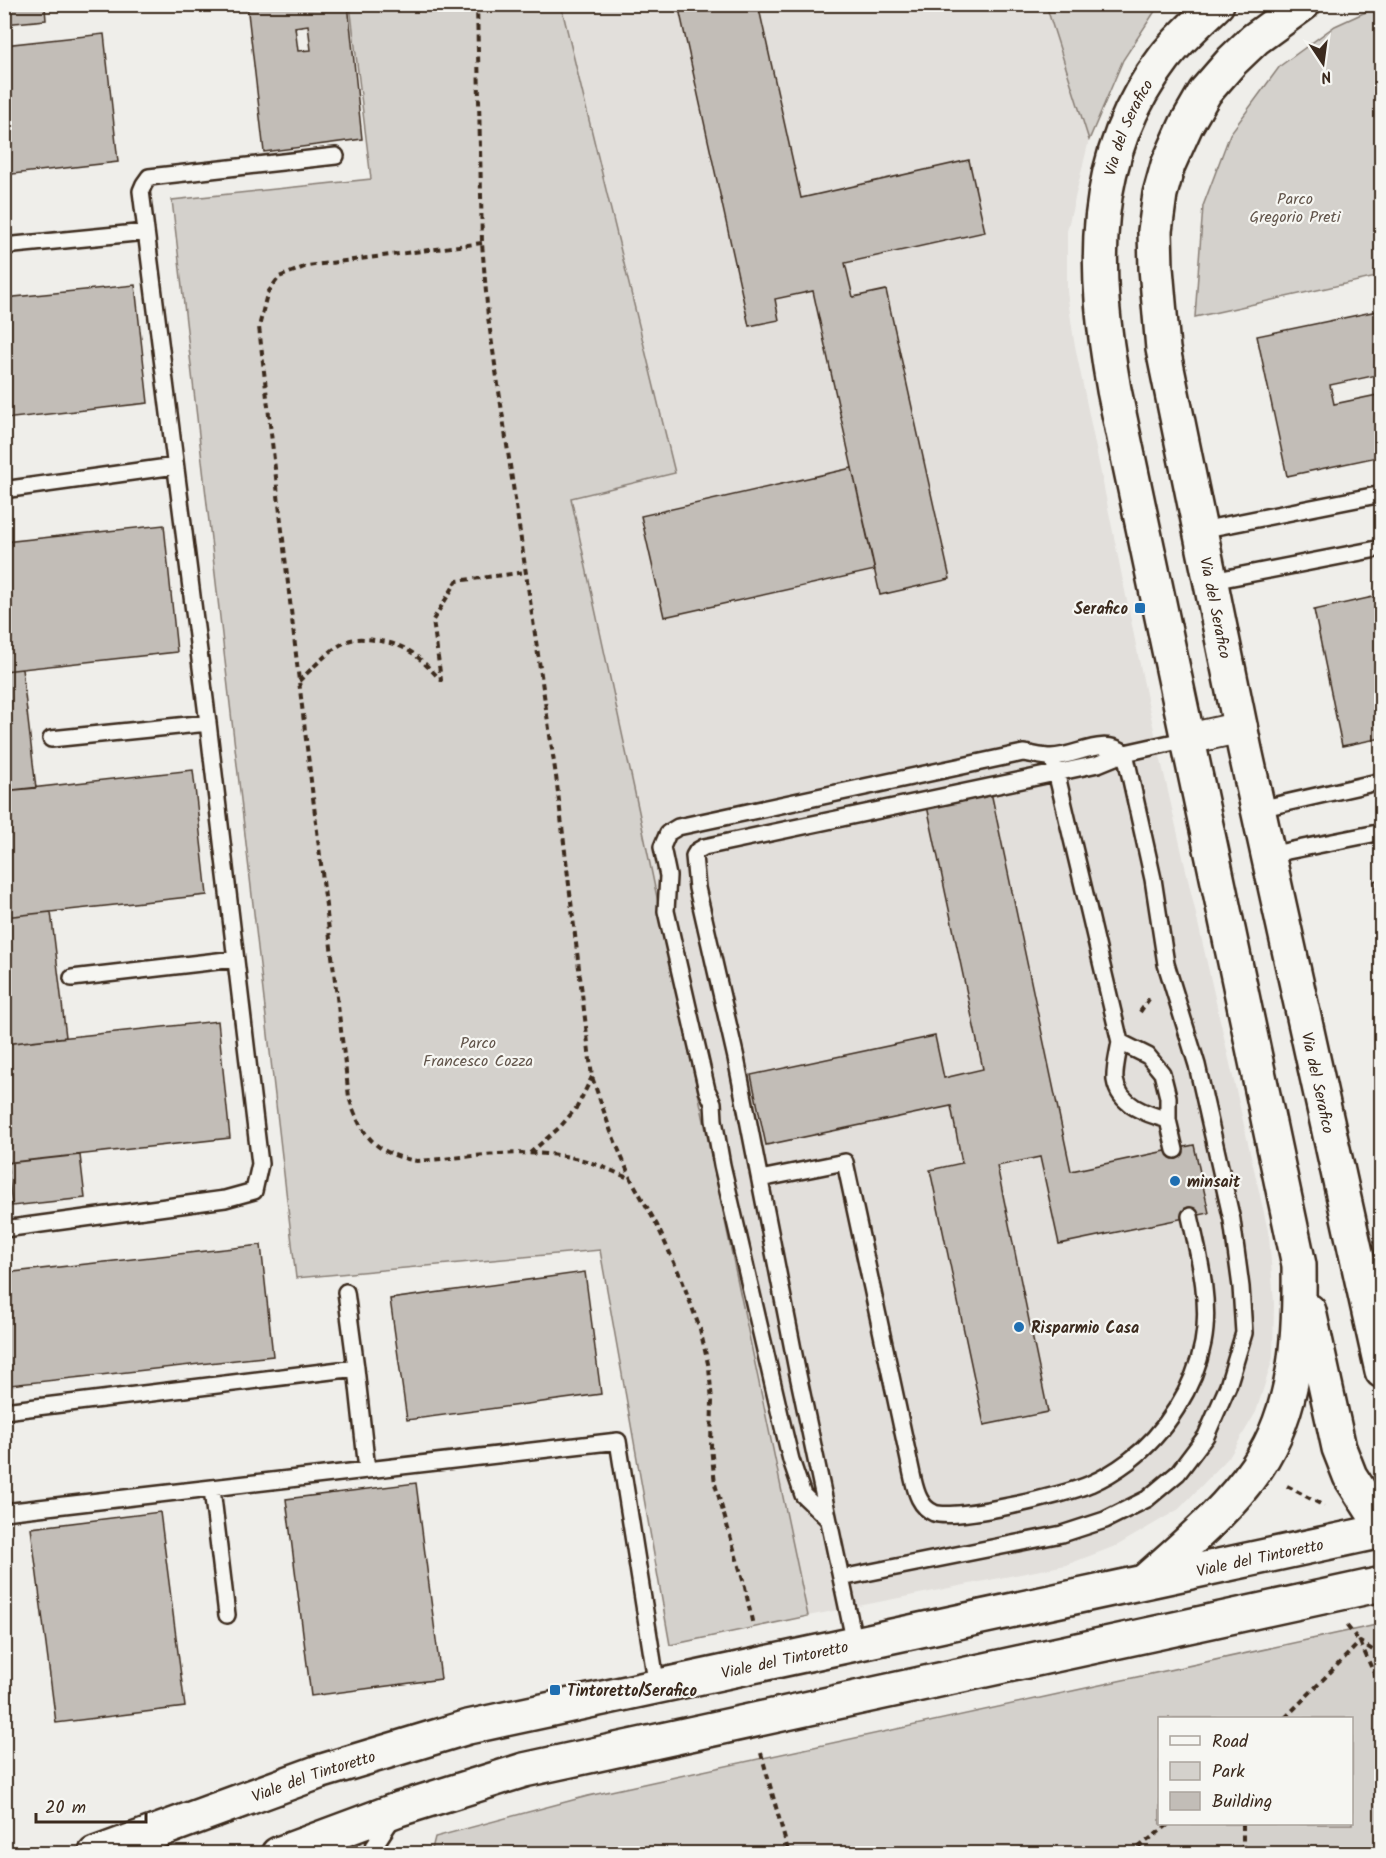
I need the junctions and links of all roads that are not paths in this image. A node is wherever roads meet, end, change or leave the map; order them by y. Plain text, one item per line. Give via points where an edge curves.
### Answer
1 (1217, 4) edge
2 (1303, 4) edge
3 (336, 156) dead end
4 (146, 232) junction
5 (4, 246) edge
6 (176, 466) junction
7 (10, 489) dead end
8 (1382, 494) edge
9 (1201, 530) junction
10 (1382, 548) edge
11 (1212, 580) junction
12 (208, 723) junction
13 (1242, 728) junction
14 (51, 739) dead end
15 (1188, 739) junction
16 (1125, 753) junction
17 (1053, 757) junction
18 (1056, 773) junction
19 (1382, 781) edge
20 (1259, 809) junction
21 (1382, 832) edge
22 (1268, 855) junction
23 (235, 959) junction
24 (72, 978) dead end
25 (1120, 1042) junction
26 (1168, 1120) junction
27 (1175, 1150) dead end
28 (760, 1179) junction
29 (1190, 1216) dead end
30 (4, 1229) edge
31 (1357, 1256) junction
32 (1299, 1265) junction
33 (346, 1292) dead end
34 (1382, 1306) edge
35 (356, 1368) junction
36 (1382, 1371) edge
37 (4, 1411) edge
38 (367, 1470) junction
39 (212, 1489) junction
40 (4, 1512) edge
41 (828, 1519) junction
42 (1382, 1528) edge
43 (841, 1578) junction
44 (1145, 1581) junction
45 (1382, 1584) edge
46 (227, 1615) dead end
47 (855, 1644) junction
48 (657, 1687) junction
49 (399, 1809) junction
50 (95, 1854) edge
51 (278, 1854) edge
52 (369, 1854) edge

1 - 15 street, Via del Serafico via 1167,54 1125,125 1108,182 1099,258 1104,334 1114,390
2 - 9 street, Via del Serafico via 1255,39 1205,92 1176,144 1160,194 1155,231 1163,349
3 - 4 lane via 150,177 141,191
4 - 5 lane
4 - 6 lane
6 - 7 lane
6 - 12 lane
8 - 9 lane
9 - 11 street, Via del Serafico
10 - 11 lane
11 - 13 street, Via del Serafico
12 - 14 lane
12 - 23 lane
13 - 15 street
13 - 20 street, Via del Serafico
15 - 16 lane
15 - 32 street, Via del Serafico
16 - 17 lane via 1103,745
16 - 18 lane via 1098,764
16 - 43 lane via 1153,879 1166,964 1197,1065 1232,1220 1244,1333 1228,1386 1206,1436 1178,1473 1147,1499 1105,1520 1062,1534
17 - 18 lane
17 - 41 lane via 1023,753 678,827 668,833 662,847 668,876 666,911 713,1102 722,1165 783,1429 803,1495
18 - 25 lane
18 - 28 lane via 697,851 693,862 697,888
19 - 20 lane
20 - 22 street, Via del Serafico
21 - 22 lane
22 - 31 street, Via del Serafico
23 - 24 lane
23 - 30 lane via 260,1164 254,1191
25 - 26 lane via 1148,1056 1162,1073
25 - 26 lane via 1115,1080 1125,1101 1143,1113
26 - 27 lane
28 - 29 lane via 845,1162 917,1496 926,1508 946,1515 1088,1486 1122,1466 1154,1439 1193,1378 1203,1343 1203,1283
28 - 41 lane
31 - 34 street, Via del Serafico
31 - 36 street, Via del Serafico
32 - 42 street, Via del Serafico via 1339,1448 1350,1476
32 - 44 street, Via del Serafico via 1299,1323 1292,1379 1272,1441 1234,1496
33 - 35 lane
35 - 37 lane
35 - 38 lane
38 - 39 lane
38 - 48 lane via 618,1442
39 - 40 lane
39 - 46 lane
41 - 43 lane
42 - 44 street, Viale del Tintoretto
43 - 47 lane
44 - 47 street, Viale del Tintoretto
45 - 49 street via 524,1770
47 - 48 street, Viale del Tintoretto
48 - 50 street, Viale del Tintoretto via 468,1727 394,1747
49 - 51 street
49 - 52 lane

